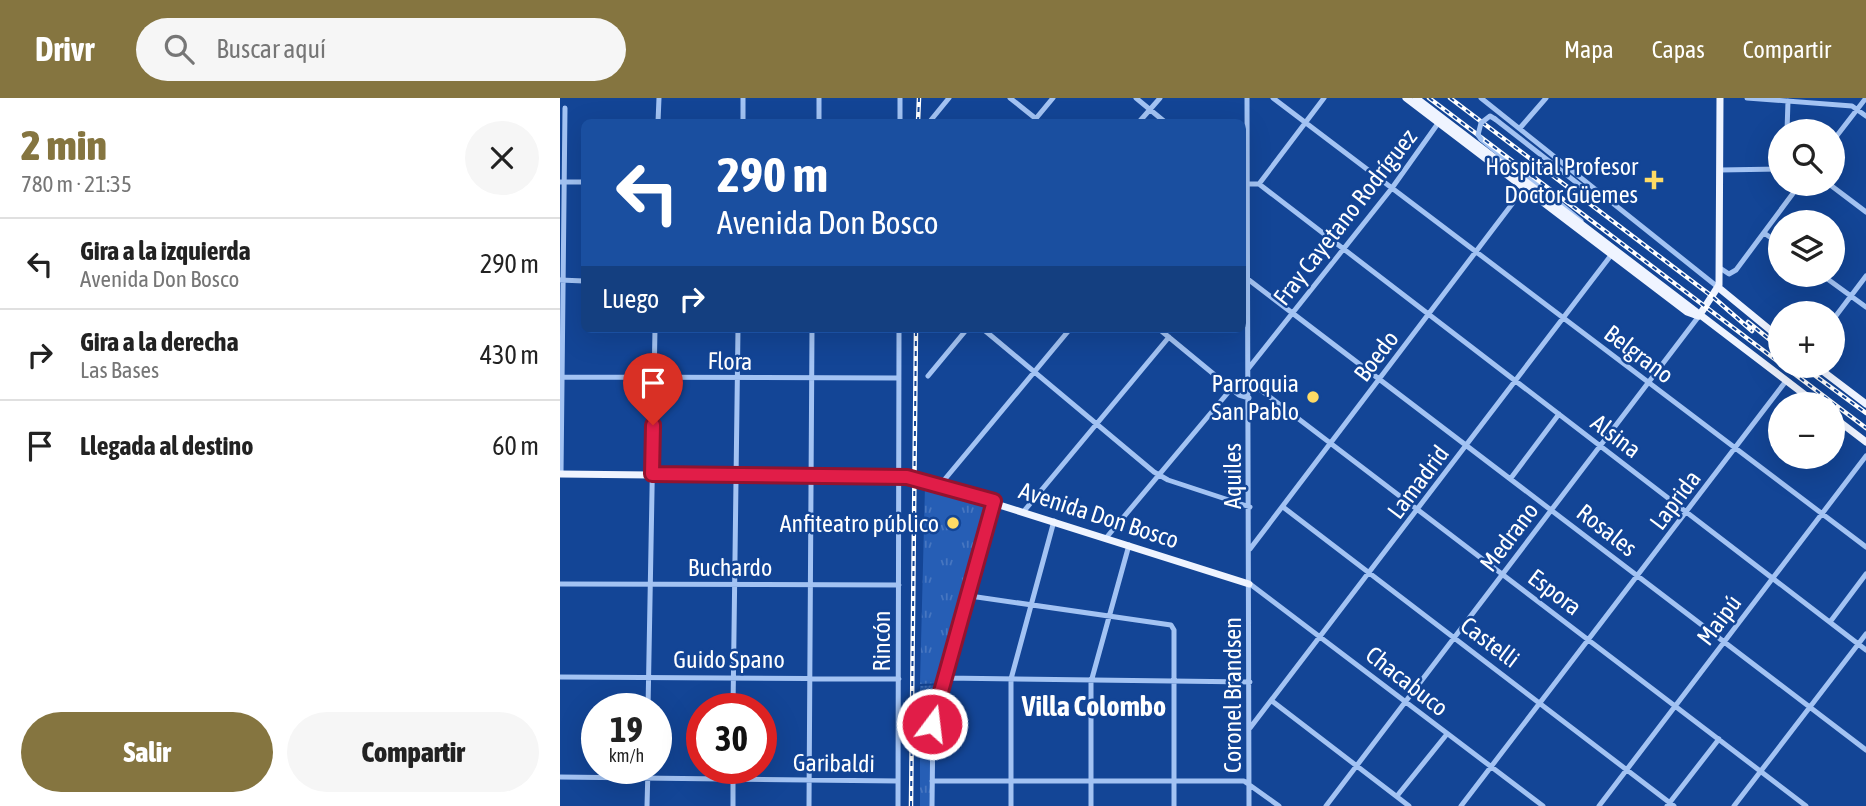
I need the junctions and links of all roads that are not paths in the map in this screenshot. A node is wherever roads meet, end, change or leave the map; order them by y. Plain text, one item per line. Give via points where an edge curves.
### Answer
1 (659, 98) edge
2 (743, 98) edge
3 (819, 98) edge
4 (900, 98) edge
5 (949, 98) edge
6 (1010, 98) edge
7 (1054, 98) edge
8 (1136, 98) edge
9 (1160, 98) edge
10 (1247, 98) edge
11 (1273, 98) edge
12 (1324, 98) edge
13 (1406, 98) edge
14 (1416, 98) edge
15 (1480, 98) edge
16 (1546, 98) edge
17 (1720, 98) edge
18 (1747, 98) edge
19 (1852, 98) edge
20 (1866, 98) edge
21 (1788, 100) edge
22 (565, 108) dead end
23 (1855, 108) junction
24 (1150, 110) junction
25 (1866, 116) edge
26 (658, 119) edge
27 (743, 119) edge
28 (818, 119) edge
29 (900, 119) edge
30 (932, 119) edge
31 (1034, 119) edge
32 (1038, 119) edge
33 (1142, 119) edge
34 (1161, 119) edge
35 (1245, 119) edge
36 (1787, 119) edge
37 (1440, 121) junction
38 (1306, 123) junction
39 (1845, 123) edge
40 (1520, 128) junction
41 (562, 132) edge
42 (1768, 169) edge
43 (1720, 170) junction
44 (563, 182) edge
45 (581, 182) edge
46 (1246, 184) edge
47 (1259, 184) junction
48 (1526, 185) junction
49 (1246, 187) edge
50 (1392, 188) junction
51 (1248, 193) junction
52 (1246, 195) edge
53 (1792, 196) edge
54 (1845, 196) edge
55 (1610, 200) junction
56 (1866, 212) edge
57 (1587, 229) junction
58 (1764, 233) junction
59 (1768, 236) edge
60 (1343, 250) junction
61 (1476, 252) junction
62 (1612, 254) junction
63 (1720, 268) junction
64 (1866, 276) edge
65 (563, 280) edge
66 (581, 281) edge
67 (1249, 281) junction
68 (1839, 287) edge
69 (1246, 288) edge
70 (1718, 288) junction
71 (1851, 296) junction
72 (1845, 304) edge
73 (1866, 307) edge
74 (1293, 313) junction
75 (1428, 315) junction
76 (1699, 316) junction
77 (1246, 317) edge
78 (1563, 318) junction
79 (1768, 328) edge
80 (655, 333) edge
81 (738, 333) edge
82 (813, 333) edge
83 (899, 333) edge
84 (964, 333) edge
85 (988, 333) edge
86 (1067, 333) edge
87 (1164, 333) edge
88 (1168, 337) junction
89 (1248, 369) junction
90 (1034, 373) junction
91 (928, 376) dead end
92 (561, 377) edge
93 (653, 377) junction
94 (738, 378) junction
95 (899, 378) junction
96 (1832, 378) edge
97 (812, 379) junction
98 (1380, 380) junction
99 (1249, 381) junction
100 (1516, 381) junction
101 (1786, 381) junction
102 (1649, 383) junction
103 (1231, 389) junction
104 (1801, 392) edge
105 (1249, 398) junction
106 (1866, 404) edge
107 (1559, 414) junction
108 (1096, 424) junction
109 (1845, 426) edge
110 (1866, 442) edge
111 (1331, 444) junction
112 (1467, 446) junction
113 (1602, 447) junction
114 (1737, 448) junction
115 (1866, 456) edge
116 (561, 474) edge
117 (652, 474) junction
118 (735, 475) junction
119 (812, 475) junction
120 (1158, 475) junction
121 (901, 476) junction
122 (1511, 478) junction
123 (940, 485) junction
124 (994, 501) junction
125 (1250, 506) junction
126 (1283, 507) junction
127 (1419, 510) junction
128 (1024, 511) junction
129 (1553, 511) junction
130 (1688, 512) junction
131 (1821, 514) junction
132 (1054, 521) junction
133 (1106, 538) junction
134 (1129, 545) junction
135 (1866, 547) edge
136 (1250, 550) junction
137 (1370, 573) junction
138 (1504, 575) junction
139 (1866, 575) edge
140 (1639, 576) junction
141 (1773, 578) junction
142 (560, 584) edge
143 (650, 584) junction
144 (736, 584) junction
145 (811, 584) junction
146 (1249, 584) junction
147 (899, 585) junction
148 (970, 596) junction
149 (1031, 603) junction
150 (1110, 615) junction
151 (1830, 622) junction
152 (1866, 634) edge
153 (1322, 637) junction
154 (1456, 639) junction
155 (1590, 640) junction
156 (1725, 641) junction
157 (1859, 644) junction
158 (1866, 650) edge
159 (648, 676) junction
160 (560, 677) edge
161 (734, 677) junction
162 (810, 677) junction
163 (945, 678) junction
164 (898, 679) junction
165 (1011, 679) junction
166 (1091, 682) junction
167 (1250, 682) junction
168 (1175, 683) junction
169 (648, 693) edge
170 (734, 693) edge
171 (1272, 701) junction
172 (1406, 703) junction
173 (1541, 703) junction
174 (1676, 706) junction
175 (1810, 707) junction
176 (1250, 728) junction
177 (1447, 734) junction
178 (1719, 740) junction
179 (1866, 750) edge
180 (1358, 766) junction
181 (1492, 768) junction
182 (1627, 770) junction
183 (1761, 771) junction
184 (560, 777) edge
185 (581, 777) edge
186 (777, 780) edge
187 (809, 780) junction
188 (932, 780) junction
189 (898, 781) junction
190 (1011, 781) junction
191 (1091, 781) junction
192 (1175, 781) junction
193 (1249, 783) junction
194 (648, 784) edge
195 (733, 784) edge
196 (1397, 796) junction
197 (1670, 805) edge
198 (1804, 805) edge
199 (648, 806) edge
200 (733, 806) edge
201 (809, 806) edge
202 (898, 806) edge
203 (932, 806) edge
204 (1010, 806) edge
205 (1091, 806) edge
206 (1174, 806) edge
207 (1249, 806) edge
208 (1279, 806) edge
209 (1326, 806) edge
210 (1409, 806) edge
211 (1461, 806) edge
212 (1543, 806) edge
213 (1599, 806) edge
214 (1734, 806) edge

1 - 26 street
2 - 27 street
3 - 28 street
4 - 29 street
5 - 30 street
6 - 31 street
7 - 32 street
8 - 24 street
9 - 24 street
10 - 35 street, Aquiles
11 - 38 street, Belgrano
12 - 38 street
13 - 37 main road
14 - 37 main road
15 - 40 street
16 - 40 street
17 - 43 main road
18 - 21 street
19 - 23 street
20 - 23 street
21 - 23 street
21 - 36 street
22 - 41 street
23 - 25 street
23 - 39 street
24 - 33 street
24 - 34 street
37 - 48 main road
37 - 50 street, Fray Cayetano Rodríguez
38 - 47 street
38 - 50 street, Belgrano
40 - 55 street
41 - 44 street
42 - 43 street
43 - 63 main road
44 - 45 street
44 - 65 street
46 - 47 street
47 - 60 street, Alsina
48 - 57 main road
48 - 61 street, Boedo
48 - 62 main road
49 - 51 street, Aquiles
50 - 60 street, Fray Cayetano Rodríguez
50 - 61 street, Belgrano
51 - 52 street
51 - 67 street, Aquiles
53 - 58 street
54 - 56 street
55 - 57 street, bridge via 1595,197 1490,116 1481,123 1481,139 1577,215
55 - 70 street
57 - 76 main road
58 - 59 street
58 - 63 street via 1736,270 1729,274
60 - 74 street, Fray Cayetano Rodríguez
60 - 75 street, Alsina
61 - 75 street, Boedo
61 - 78 street, Belgrano
62 - 76 main road via 1687,312
62 - 78 street, Lamadrid
63 - 70 main road
64 - 71 street
65 - 66 street
65 - 92 street
67 - 69 street, Aquiles
67 - 74 street, Rosales
68 - 71 street
70 - 76 main road, Medrano
70 - 79 main road
71 - 72 street
71 - 73 street
74 - 89 street, Fray Cayetano Rodríguez
74 - 98 street, Rosales
75 - 98 street, Boedo
75 - 100 street, Alsina
76 - 101 main road
76 - 102 street, Medrano
77 - 89 street, Aquiles
78 - 100 street, Lamadrid
78 - 102 street, Belgrano
80 - 93 street
81 - 94 street
82 - 97 street
83 - 95 street, Rincón
84 - 91 street
85 - 90 street
86 - 90 street
87 - 88 street
88 - 103 street
88 - 108 street
89 - 99 street, Aquiles
90 - 108 street
90 - 123 street
92 - 93 street, Flora
92 - 116 street
93 - 94 street, Flora
93 - 117 street
94 - 97 street, Flora
94 - 118 street
95 - 97 street, Flora
95 - 121 street, Rincón
96 - 106 main road
97 - 119 street
98 - 111 street, Boedo
98 - 112 street, Rosales
99 - 105 street, Aquiles
99 - 111 street, Espora
100 - 107 street, Alsina
100 - 112 street, Lamadrid
101 - 104 main road
101 - 114 street, Laprida
102 - 113 street, Medrano
102 - 114 street, Belgrano
103 - 105 street
103 - 120 street
105 - 125 street, Aquiles
107 - 113 street, Alsina
107 - 122 street
108 - 120 street
108 - 128 street
109 - 110 main road
111 - 126 street, Boedo
111 - 127 street, Espora
112 - 122 street, Rosales
112 - 127 street, Lamadrid
113 - 129 street, Medrano
113 - 130 street, Alsina
114 - 130 street, Laprida
114 - 131 street, Belgrano
115 - 131 street, Maipú
116 - 117 main road, Avenida Don Bosco
117 - 118 main road, Avenida Don Bosco
117 - 143 street
118 - 119 main road, Avenida Don Bosco
118 - 144 street
119 - 121 main road, Avenida Don Bosco
119 - 145 street
120 - 125 street
120 - 133 street
121 - 123 main road, Avenida Don Bosco
121 - 147 street, Rincón
122 - 129 street, Rosales
123 - 124 main road, Avenida Don Bosco
124 - 128 main road, Avenida Don Bosco
124 - 148 street
125 - 136 street, Aquiles
126 - 136 street, Boedo
126 - 137 street, Castelli
127 - 137 street, Lamadrid
127 - 138 street, Espora
128 - 132 main road, Avenida Don Bosco
129 - 138 street, Medrano
129 - 140 street, Rosales
130 - 140 street, Laprida
130 - 141 street, Alsina
131 - 135 street, Belgrano
131 - 141 street, Maipú
132 - 133 main road, Avenida Don Bosco
132 - 149 street
133 - 134 main road, Avenida Don Bosco
134 - 146 main road, Avenida Don Bosco
134 - 150 street
136 - 146 street, Aquiles
137 - 153 street, Lamadrid
137 - 154 street, Castelli
138 - 154 street, Medrano
138 - 155 street, Espora
139 - 151 street
140 - 155 street, Laprida
140 - 156 street, Rosales
141 - 151 street, Alsina
141 - 156 street, Maipú
142 - 143 street, Buchardo
143 - 144 street, Buchardo
143 - 159 street
144 - 145 street, Buchardo
144 - 161 street
145 - 147 street, Buchardo
145 - 162 street
146 - 153 street, Chacabuco
146 - 167 street, Coronel Brandsen
147 - 164 street, Rincón
148 - 149 street
148 - 163 street
149 - 150 street
149 - 165 street
150 - 166 street
150 - 168 street via 1171,625
151 - 157 street, Alsina
152 - 157 street
153 - 171 street, Lamadrid
153 - 172 street, Chacabuco
154 - 172 street, Medrano
154 - 173 street, Castelli
155 - 173 street, Laprida
155 - 174 street, Espora
156 - 174 street, Maipú
156 - 175 street, Rosales
157 - 158 street, Alsina
157 - 175 street
159 - 160 street, Guido Spano
159 - 161 street, Guido Spano
159 - 169 street
161 - 162 street, Guido Spano
161 - 170 street
162 - 164 street, Guido Spano
162 - 187 street
163 - 165 street
163 - 188 street via 932,724
164 - 189 street, Rincón
165 - 166 street
165 - 190 street
166 - 168 street
166 - 191 street
167 - 168 street
167 - 176 street, Coronel Brandsen
168 - 192 street
171 - 176 street, Lamadrid
171 - 180 street
172 - 177 street, Chacabuco
172 - 180 street, Medrano
173 - 181 street, Laprida
173 - 182 street, Castelli
174 - 178 street, Espora
174 - 182 street, Maipú
175 - 179 street, Rosales
175 - 183 street
176 - 193 street, Coronel Brandsen
177 - 181 street, Chacabuco
177 - 196 street
178 - 183 street, Espora
178 - 197 street
180 - 196 street
180 - 209 street, Medrano
181 - 211 street, Laprida
181 - 212 street, Chacabuco
182 - 197 street, Castelli
182 - 213 street, Maipú
183 - 198 street, Espora
183 - 214 street
184 - 185 street, Garibaldi
186 - 187 street, Garibaldi
187 - 189 street, Garibaldi
187 - 201 street
188 - 190 street
188 - 203 street
189 - 202 street, Rincón
190 - 191 street
190 - 204 street
191 - 192 street
191 - 205 street
192 - 193 street
192 - 206 street
193 - 207 street, Coronel Brandsen
193 - 208 street
194 - 199 street
195 - 200 street
196 - 210 street

